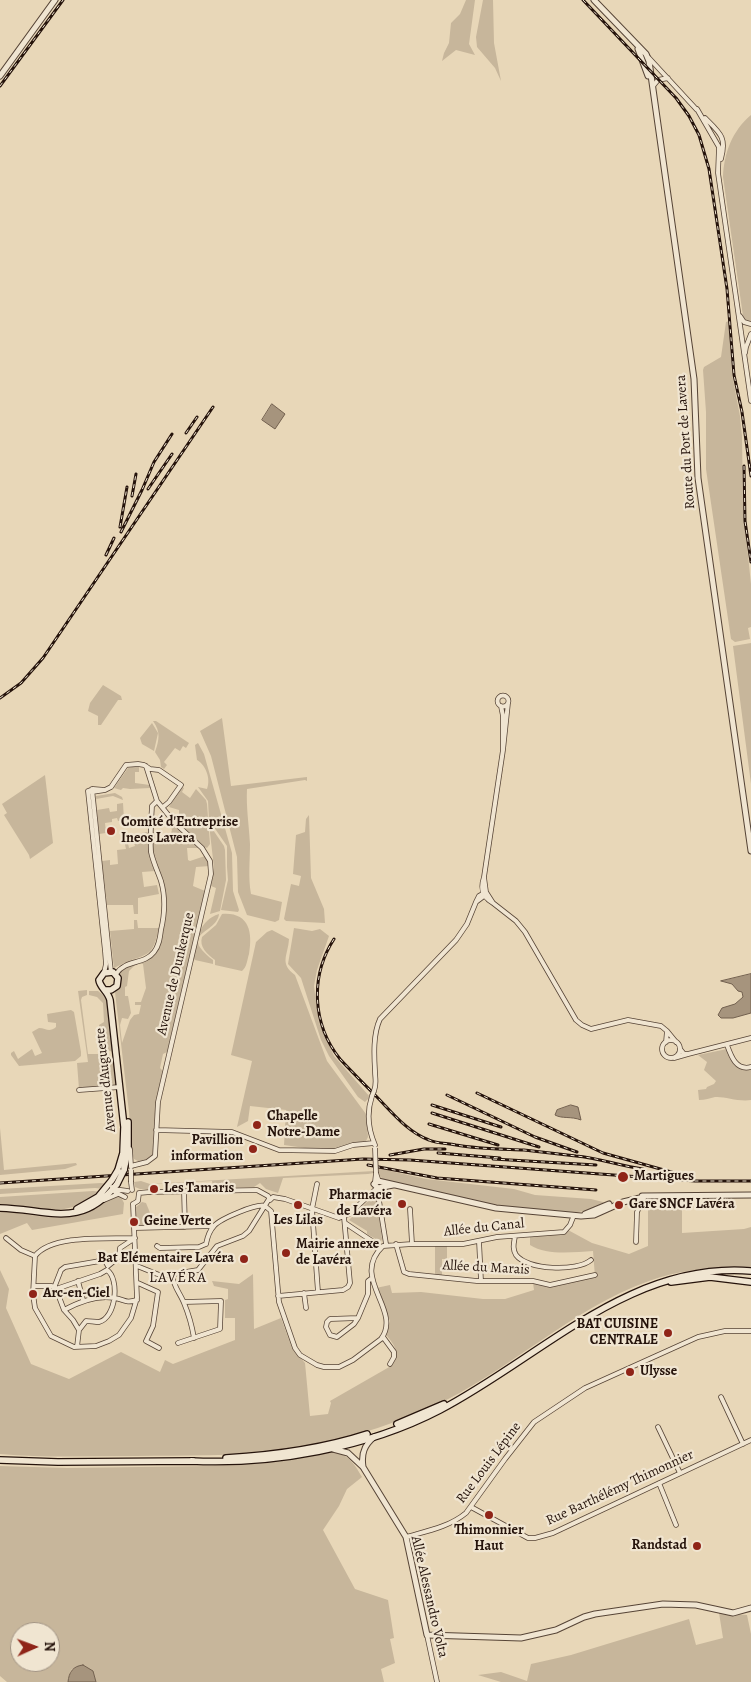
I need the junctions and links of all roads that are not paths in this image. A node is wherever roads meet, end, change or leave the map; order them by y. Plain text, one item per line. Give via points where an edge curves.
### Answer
1 (55, 0) edge
2 (594, 0) edge
3 (634, 43) junction
4 (639, 50) junction
5 (649, 59) junction
6 (0, 76) edge
7 (668, 78) junction
8 (652, 90) junction
9 (696, 110) junction
10 (718, 174) junction
11 (738, 311) junction
12 (751, 324) edge
13 (751, 334) edge
14 (746, 365) junction
15 (751, 401) edge
16 (508, 703) junction
17 (501, 706) junction
18 (503, 750) junction
19 (146, 766) junction
20 (156, 770) junction
21 (149, 776) junction
22 (91, 791) junction
23 (157, 801) junction
24 (164, 807) junction
25 (751, 851) edge
26 (484, 894) junction
27 (104, 973) junction
28 (113, 973) junction
29 (113, 989) junction
30 (105, 990) junction
31 (667, 1031) junction
32 (751, 1038) edge
33 (666, 1042) junction
34 (676, 1042) junction
35 (727, 1045) junction
36 (680, 1048) junction
37 (688, 1054) junction
38 (674, 1058) junction
39 (751, 1067) edge
40 (120, 1088) junction
41 (80, 1090) dead end
42 (156, 1130) junction
43 (128, 1142) junction
44 (374, 1143) junction
45 (131, 1159) junction
46 (140, 1164) junction
47 (131, 1168) junction
48 (121, 1170) junction
49 (317, 1184) dead end
50 (378, 1185) junction
51 (114, 1186) junction
52 (130, 1190) junction
53 (184, 1191) junction
54 (139, 1193) junction
55 (751, 1195) edge
56 (270, 1197) junction
57 (644, 1197) junction
58 (128, 1201) junction
59 (265, 1206) junction
60 (0, 1208) edge
61 (312, 1209) junction
62 (410, 1209) dead end
63 (66, 1214) junction
64 (574, 1215) junction
65 (344, 1217) junction
66 (345, 1223) junction
67 (213, 1226) junction
68 (185, 1227) junction
69 (134, 1228) junction
70 (515, 1236) junction
71 (6, 1238) dead end
72 (135, 1238) junction
73 (479, 1241) junction
74 (636, 1242) dead end
75 (206, 1244) junction
76 (396, 1244) junction
77 (412, 1244) junction
78 (383, 1245) junction
79 (156, 1246) dead end
80 (212, 1251) junction
81 (35, 1256) junction
82 (590, 1260) dead end
83 (137, 1266) junction
84 (108, 1268) junction
85 (751, 1271) edge
86 (172, 1274) junction
87 (595, 1275) dead end
88 (372, 1278) junction
89 (481, 1280) junction
90 (78, 1281) junction
91 (751, 1282) edge
92 (138, 1283) junction
93 (34, 1286) junction
94 (650, 1286) junction
95 (55, 1289) junction
96 (318, 1292) junction
97 (304, 1293) junction
98 (278, 1296) junction
99 (114, 1298) junction
100 (83, 1300) junction
101 (137, 1300) junction
102 (184, 1302) junction
103 (306, 1308) dead end
104 (64, 1310) junction
105 (358, 1318) junction
106 (79, 1330) junction
107 (751, 1331) edge
108 (383, 1337) junction
109 (194, 1338) junction
110 (178, 1343) dead end
111 (78, 1347) junction
112 (159, 1348) dead end
113 (390, 1364) dead end
114 (484, 1385) junction
115 (721, 1397) dead end
116 (658, 1427) dead end
117 (377, 1435) junction
118 (751, 1440) edge
119 (743, 1444) junction
120 (331, 1449) junction
121 (0, 1460) edge
122 (190, 1461) junction
123 (363, 1467) junction
124 (680, 1473) junction
125 (660, 1483) junction
126 (471, 1507) junction
127 (676, 1525) dead end
128 (406, 1537) junction
129 (751, 1608) edge
130 (427, 1635) junction
131 (437, 1682) edge

1 - 6 street
2 - 3 street
3 - 4 street
3 - 5 street
4 - 5 street
4 - 8 street
5 - 7 street
5 - 8 street
7 - 8 street via 657,81
7 - 9 street
8 - 25 street, Route du Port de Lavera via 694,378 698,478
9 - 10 street via 719,147
9 - 10 street via 723,138
10 - 11 street
11 - 12 street via 744,322
11 - 14 street
13 - 14 street via 746,347
14 - 15 street
16 - 17 street
16 - 17 street via 507,697 502,696 498,700
16 - 18 street
17 - 18 street
18 - 26 street
19 - 20 street
19 - 21 street
19 - 22 street via 126,765 111,787
20 - 21 street
20 - 24 street via 181,785
21 - 23 street
22 - 27 street via 106,964
22 - 28 street
23 - 24 street, Avenue de Dunkerque
23 - 28 street via 152,806 150,831 165,910 159,939 154,952
24 - 42 street, Avenue de Dunkerque via 174,822 202,848 211,869 158,1102
26 - 31 street via 525,932 576,1020 582,1025 595,1029 628,1020 661,1026
26 - 44 street via 478,898 456,940 380,1019 376,1035 376,1082 369,1107 370,1133
27 - 28 main road
27 - 30 main road via 99,980
28 - 29 main road via 118,983
29 - 30 main road
29 - 43 main road, Avenue d'Auguette
30 - 40 main road, Avenue d'Auguette via 110,1000
31 - 33 street
31 - 34 street
32 - 35 street
33 - 34 street
33 - 38 street via 662,1050 664,1055
34 - 36 street
35 - 37 street
35 - 39 street via 737,1064
36 - 37 street
36 - 38 street
37 - 38 street
40 - 41 street
40 - 48 main road, Avenue d'Auguette via 124,1136
42 - 44 street via 226,1131 279,1150 335,1151
42 - 46 street, Avenue de Dunkerque via 155,1156
43 - 45 street
43 - 48 main road, Avenue d'Auguette
44 - 50 street, bridge
45 - 46 street
45 - 47 street
46 - 47 street
47 - 52 street, bridge
48 - 51 main road, Avenue d'Auguette, bridge
49 - 61 street
50 - 64 street via 393,1185 496,1208
50 - 65 street
50 - 78 street
51 - 52 street
51 - 58 street
51 - 63 main road, Avenue d'Auguette via 90,1203
51 - 63 main road via 98,1204
52 - 54 street
52 - 58 street
53 - 54 street
53 - 56 street via 257,1190
53 - 68 street
54 - 58 street via 138,1201
55 - 57 street
56 - 59 street
56 - 61 street
57 - 64 street via 621,1202 594,1215
57 - 74 street via 637,1212
58 - 69 street
59 - 67 street via 258,1205
59 - 80 street via 252,1228
59 - 98 street via 270,1211
60 - 63 main road
61 - 65 street via 333,1217
61 - 96 street
62 - 77 street
64 - 70 street, Allée du Canal via 564,1232
65 - 66 street
66 - 78 street
66 - 96 street via 349,1285 345,1290
67 - 68 street
67 - 75 street
68 - 69 street
69 - 72 street
70 - 73 street, Allée du Canal
70 - 82 street via 514,1251 526,1262 560,1269
71 - 81 street
72 - 81 street via 71,1240 46,1246
72 - 83 street
72 - 84 street via 120,1248 119,1257
73 - 77 street, Allée du Canal
73 - 89 street
75 - 79 street via 199,1247
75 - 80 street
76 - 77 street, Allée du Canal
76 - 78 street, Allée du Canal
76 - 89 street, Allée du Marais via 404,1272
78 - 88 street via 373,1260
80 - 86 street via 198,1270
81 - 93 street
83 - 86 street via 162,1276
83 - 92 street
84 - 90 street
84 - 95 street via 105,1261 65,1268
84 - 99 street via 115,1282
85 - 94 main road via 690,1274
86 - 102 street
87 - 89 street, Allée du Marais via 553,1285 533,1281
88 - 105 street via 368,1281 368,1294
88 - 108 street via 387,1318
90 - 95 street
90 - 100 street
91 - 94 main road via 710,1277
92 - 101 street
92 - 112 street via 158,1292 153,1326 146,1341
93 - 95 street via 52,1286
93 - 111 street via 35,1308 52,1336
94 - 114 main road via 606,1306
95 - 104 street
96 - 97 street
97 - 98 street
97 - 103 street
98 - 108 street via 295,1348 317,1365 335,1367 347,1364
99 - 100 street
99 - 101 street via 127,1303
99 - 106 street via 103,1319 86,1321
100 - 104 street
101 - 111 street via 131,1318 119,1335 96,1346
102 - 109 street
102 - 109 street via 221,1301 220,1328
104 - 106 street
105 - 105 street via 330,1319 326,1327 332,1336 337,1337
106 - 111 street
107 - 126 street, Rue Louis Lépine via 725,1330 698,1337 585,1388 534,1422
108 - 113 street via 394,1352
109 - 110 street
114 - 117 main road via 437,1412
114 - 122 main road via 416,1417 344,1441 269,1455
115 - 119 street
116 - 124 street
117 - 120 main road
117 - 123 street via 365,1447
118 - 119 street, Rue Barthélémy Thimonnier
119 - 124 street, Rue Barthélémy Thimonnier
120 - 122 main road via 263,1460
120 - 123 street, Allée Alessandro Volta via 348,1453
121 - 122 main road
123 - 128 street, Allée Alessandro Volta
124 - 125 street, Rue Barthélémy Thimonnier
125 - 126 street, Rue Barthélémy Thimonnier via 535,1538 520,1534
125 - 127 street
126 - 128 street, Rue Louis Lépine via 458,1520
128 - 130 street, Allée Alessandro Volta
129 - 130 street via 733,1613 696,1605 663,1604 595,1614 556,1630 521,1638
130 - 131 street, Allée Alessandro Volta

